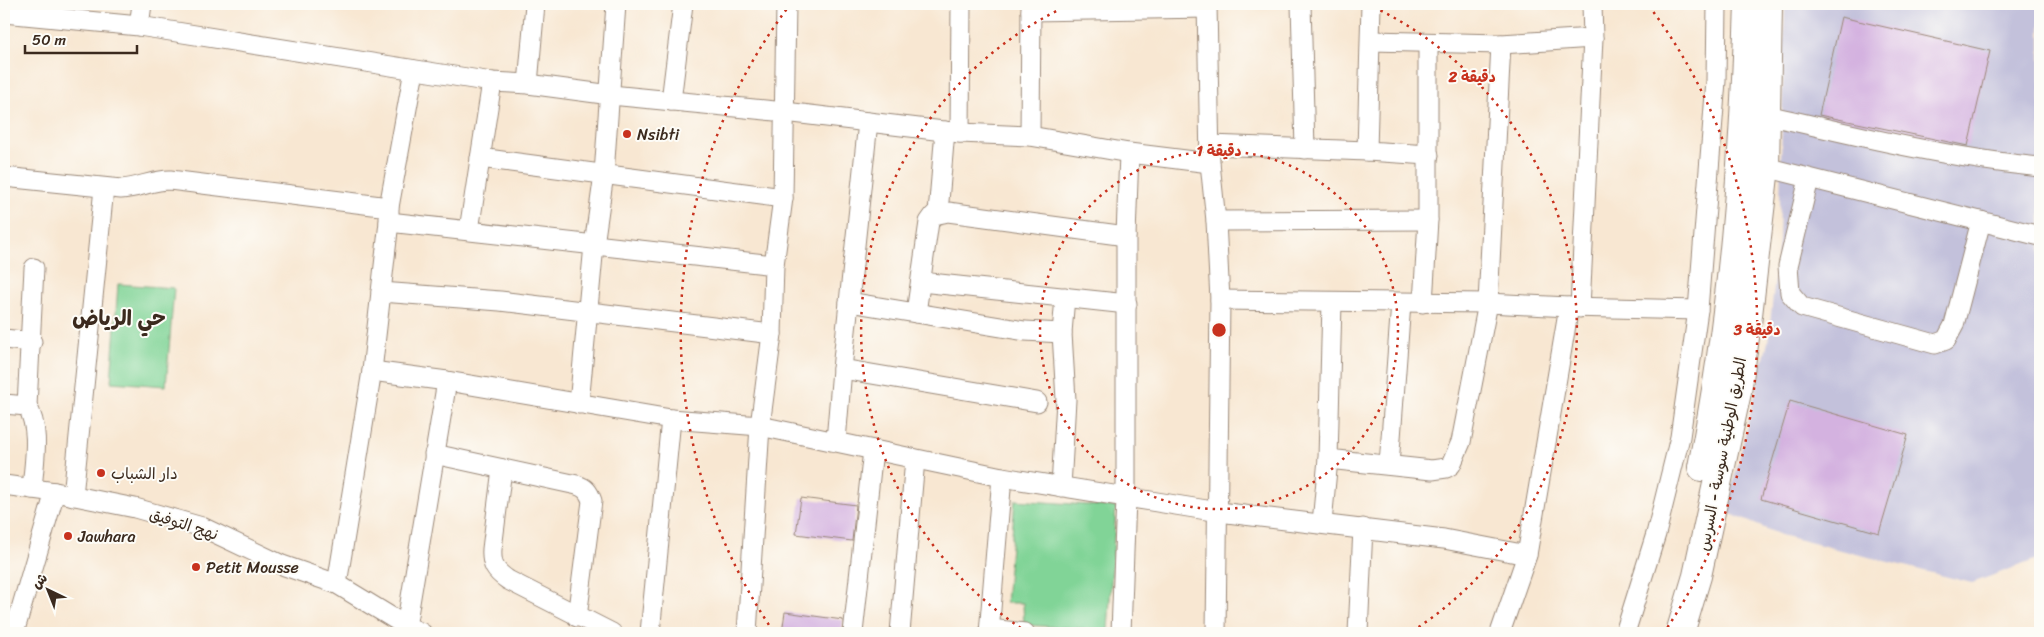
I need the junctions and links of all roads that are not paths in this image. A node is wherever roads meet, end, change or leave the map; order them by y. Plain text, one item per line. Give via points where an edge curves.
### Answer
1 (142, 4) edge
2 (535, 4) edge
3 (616, 4) edge
4 (683, 4) edge
5 (786, 4) edge
6 (961, 4) edge
7 (1301, 4) edge
8 (1370, 4) edge
9 (1592, 4) edge
10 (1717, 4) edge
11 (1749, 4) edge
12 (1768, 4) edge
13 (1207, 6) edge
14 (1031, 7) edge
15 (4, 13) edge
16 (139, 26) junction
17 (1593, 38) junction
18 (1371, 41) junction
19 (1428, 43) junction
20 (1501, 44) junction
21 (414, 70) junction
22 (492, 82) junction
23 (528, 84) junction
24 (611, 95) junction
25 (672, 101) junction
26 (785, 112) junction
27 (1767, 115) junction
28 (868, 122) junction
29 (953, 132) junction
30 (1030, 136) junction
31 (1305, 149) junction
32 (1367, 151) junction
33 (1129, 152) junction
34 (1210, 154) junction
35 (1429, 155) junction
36 (480, 158) junction
37 (2040, 167) edge
38 (1765, 168) junction
39 (604, 174) junction
40 (4, 177) edge
41 (1809, 178) junction
42 (104, 188) junction
43 (783, 198) junction
44 (938, 213) junction
45 (389, 214) junction
46 (1428, 220) junction
47 (1216, 221) junction
48 (1981, 221) junction
49 (470, 230) junction
50 (1126, 236) junction
51 (2040, 236) edge
52 (594, 245) junction
53 (774, 265) junction
54 (34, 268) dead end
55 (921, 282) junction
56 (381, 292) junction
57 (1065, 297) junction
58 (1220, 300) junction
59 (849, 302) junction
60 (1332, 302) junction
61 (1402, 303) junction
62 (1423, 303) junction
63 (1488, 303) junction
64 (1128, 304) junction
65 (1575, 308) junction
66 (1698, 310) junction
67 (589, 312) junction
68 (916, 313) junction
69 (1062, 333) junction
70 (772, 334) junction
71 (4, 339) edge
72 (32, 342) junction
73 (842, 369) junction
74 (372, 371) junction
75 (447, 381) junction
76 (1037, 402) dead end
77 (4, 404) edge
78 (579, 404) junction
79 (27, 406) junction
80 (671, 419) junction
81 (760, 426) junction
82 (836, 441) junction
83 (873, 450) junction
84 (434, 454) junction
85 (915, 459) junction
86 (1328, 459) junction
87 (1389, 465) junction
88 (502, 469) junction
89 (1002, 477) junction
90 (4, 485) edge
91 (1061, 487) junction
92 (32, 489) junction
93 (64, 494) junction
94 (1126, 498) junction
95 (1219, 512) junction
96 (1322, 523) junction
97 (1363, 528) junction
98 (1527, 555) junction
99 (337, 584) junction
100 (578, 617) junction
101 (411, 631) edge
102 (989, 631) edge
103 (14, 633) edge
104 (612, 633) edge
105 (650, 633) edge
106 (747, 633) edge
107 (853, 633) edge
108 (900, 633) edge
109 (1025, 633) edge
110 (1121, 633) edge
111 (1216, 633) edge
112 (1358, 633) edge
113 (1500, 633) edge
114 (1626, 633) edge
115 (1661, 633) edge
116 (1680, 633) edge

1 - 16 street
2 - 23 street
3 - 24 street
4 - 25 street
5 - 26 street
6 - 29 street
7 - 31 street
8 - 18 street
9 - 17 street
10 - 66 street via 1716,81
11 - 115 highway, الطريق الوطنية سوسة - السرس via 1741,166 1724,337 1695,501
12 - 27 highway, الطريق الوطنية سوسة - السرس
13 - 14 street
13 - 34 street
14 - 30 street
15 - 16 street
16 - 21 street
17 - 20 street
17 - 65 street
18 - 19 street
18 - 32 street
19 - 20 street
19 - 35 street
20 - 63 street
21 - 22 street
21 - 45 street
22 - 23 street
22 - 36 street
23 - 24 street
24 - 25 street
24 - 39 street
25 - 26 street
26 - 28 street
26 - 43 street
27 - 37 street via 1923,151
27 - 38 highway, الطريق الوطنية سوسة - السرس
28 - 29 street
28 - 59 street
29 - 30 street
29 - 44 street
30 - 33 street
31 - 32 street
31 - 34 street
32 - 35 street
33 - 34 street
33 - 50 street
34 - 47 street
35 - 46 street
36 - 39 street
36 - 49 street
38 - 41 street
38 - 116 highway, الطريق الوطنية سوسة - السرس via 1737,392 1697,576
39 - 43 street
39 - 52 street
40 - 42 street
41 - 48 street
41 - 48 street via 1788,266 1790,293 1802,308 1935,344 1946,340 1954,325
42 - 45 street via 129,188 170,180
42 - 93 street
43 - 53 street
44 - 50 street
44 - 55 street via 929,222
45 - 49 street
45 - 56 street
46 - 47 street
46 - 62 street
47 - 58 street
48 - 51 street
49 - 52 street
50 - 64 street
52 - 53 street
52 - 67 street
53 - 70 street
54 - 72 street
55 - 57 street
55 - 68 street
56 - 67 street
56 - 74 street
57 - 64 street
57 - 69 street
58 - 60 street
58 - 95 street
59 - 68 street
59 - 73 street
60 - 61 street
60 - 86 street
61 - 62 street
61 - 87 street
62 - 63 street
63 - 65 street
63 - 87 street via 1461,442 1451,465 1432,470
64 - 94 street
65 - 66 street
65 - 98 street
66 - 114 street via 1680,437 1656,534
67 - 70 street
67 - 78 street
68 - 69 street via 1025,331
69 - 91 street via 1066,400
70 - 81 street
71 - 72 street
72 - 79 street
73 - 76 street
73 - 82 street
74 - 75 street
74 - 99 street
75 - 78 street
75 - 84 street
77 - 79 street
78 - 80 street
79 - 92 street via 33,415 35,429
80 - 81 street
80 - 105 street
81 - 82 street
81 - 106 street
82 - 83 street
83 - 85 street
83 - 107 street
84 - 88 street
84 - 101 street
85 - 89 street
85 - 108 street
86 - 87 street
86 - 96 street
88 - 100 street via 492,550 493,567 508,580
88 - 100 street via 577,485 588,492 592,501
89 - 91 street
89 - 102 street
90 - 92 street, نهج التوفيق
91 - 94 street
92 - 93 street, نهج التوفيق
93 - 99 street, نهج التوفيق via 135,508 202,527 282,565
93 - 103 street
94 - 95 street
94 - 110 street
95 - 96 street
95 - 111 street
96 - 97 street
97 - 98 street
97 - 112 street
98 - 113 street
99 - 101 street, نهج التوفيق
100 - 104 street
102 - 109 street

